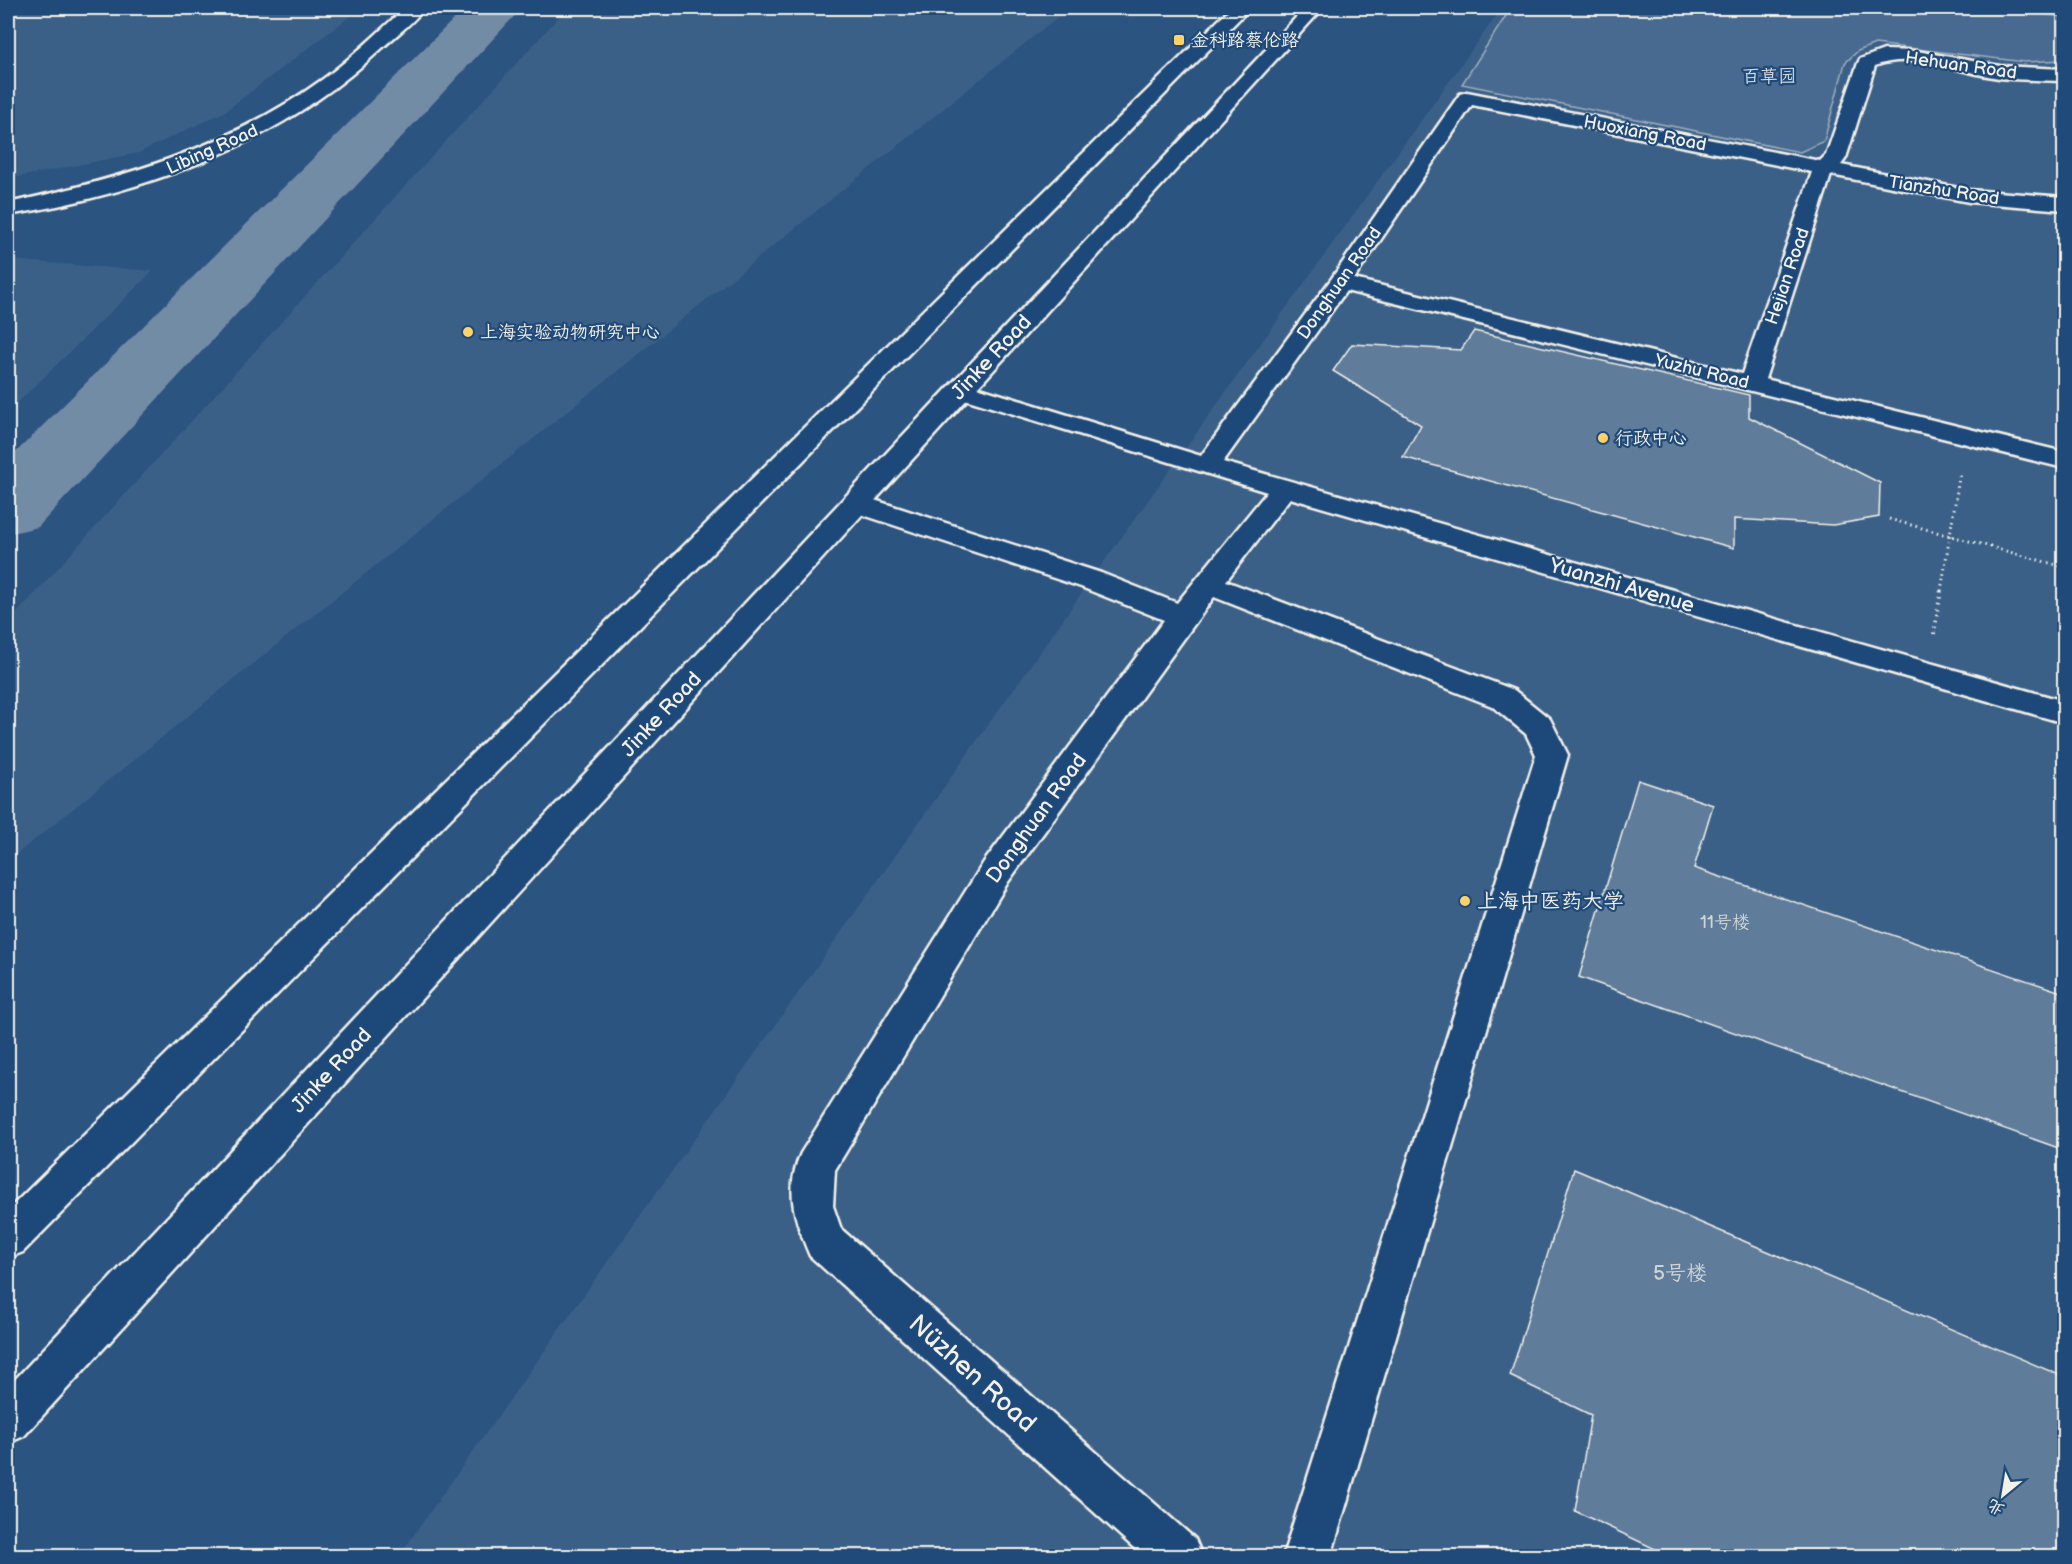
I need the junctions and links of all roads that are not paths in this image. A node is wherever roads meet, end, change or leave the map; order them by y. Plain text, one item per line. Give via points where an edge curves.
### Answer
1 (415, 8) edge
2 (1241, 8) edge
3 (1314, 8) edge
4 (2064, 75) edge
5 (1467, 98) joint
6 (1824, 169) junction
7 (2064, 204) edge
8 (8, 209) edge
9 (1340, 284) junction
10 (1751, 383) junction
11 (961, 390) junction
12 (2064, 460) edge
13 (1193, 462) junction
14 (1284, 488) junction
15 (855, 503) junction
16 (1209, 585) junction
17 (1183, 616) junction
18 (2063, 711) edge
19 (815, 1166) joint
20 (8, 1238) edge
21 (8, 1420) edge
22 (1178, 1557) edge
23 (1306, 1557) edge

1 - 8 main road, Libing Road via 331,83 232,144 158,174 73,197
2 - 20 main road
3 - 11 main road, Jinke Road
4 - 6 main road, Hehuan Road via 2000,72 1917,57 1884,56 1867,63 1836,158
5 - 6 main road, Huoxiang Road
5 - 9 main road, Donghuan Road
6 - 7 main road, Tianzhu Road via 1969,196
6 - 10 main road, Hejian Road
9 - 10 main road, Yuzhu Road
9 - 13 main road, Donghuan Road
10 - 12 main road, Yuzhu Road
11 - 13 main road, Yuanzhi Avenue
11 - 15 main road, Jinke Road
13 - 14 main road, Yuanzhi Avenue
14 - 16 main road, Donghuan Road
14 - 18 main road, Yuanzhi Avenue
15 - 17 main road via 1091,580
15 - 21 main road, Jinke Road
16 - 17 main road, Donghuan Road
16 - 23 main road via 1503,698 1539,727 1551,755
17 - 19 main road, Donghuan Road via 996,872
19 - 22 main road, Nüzhen Road via 812,1206 825,1242

